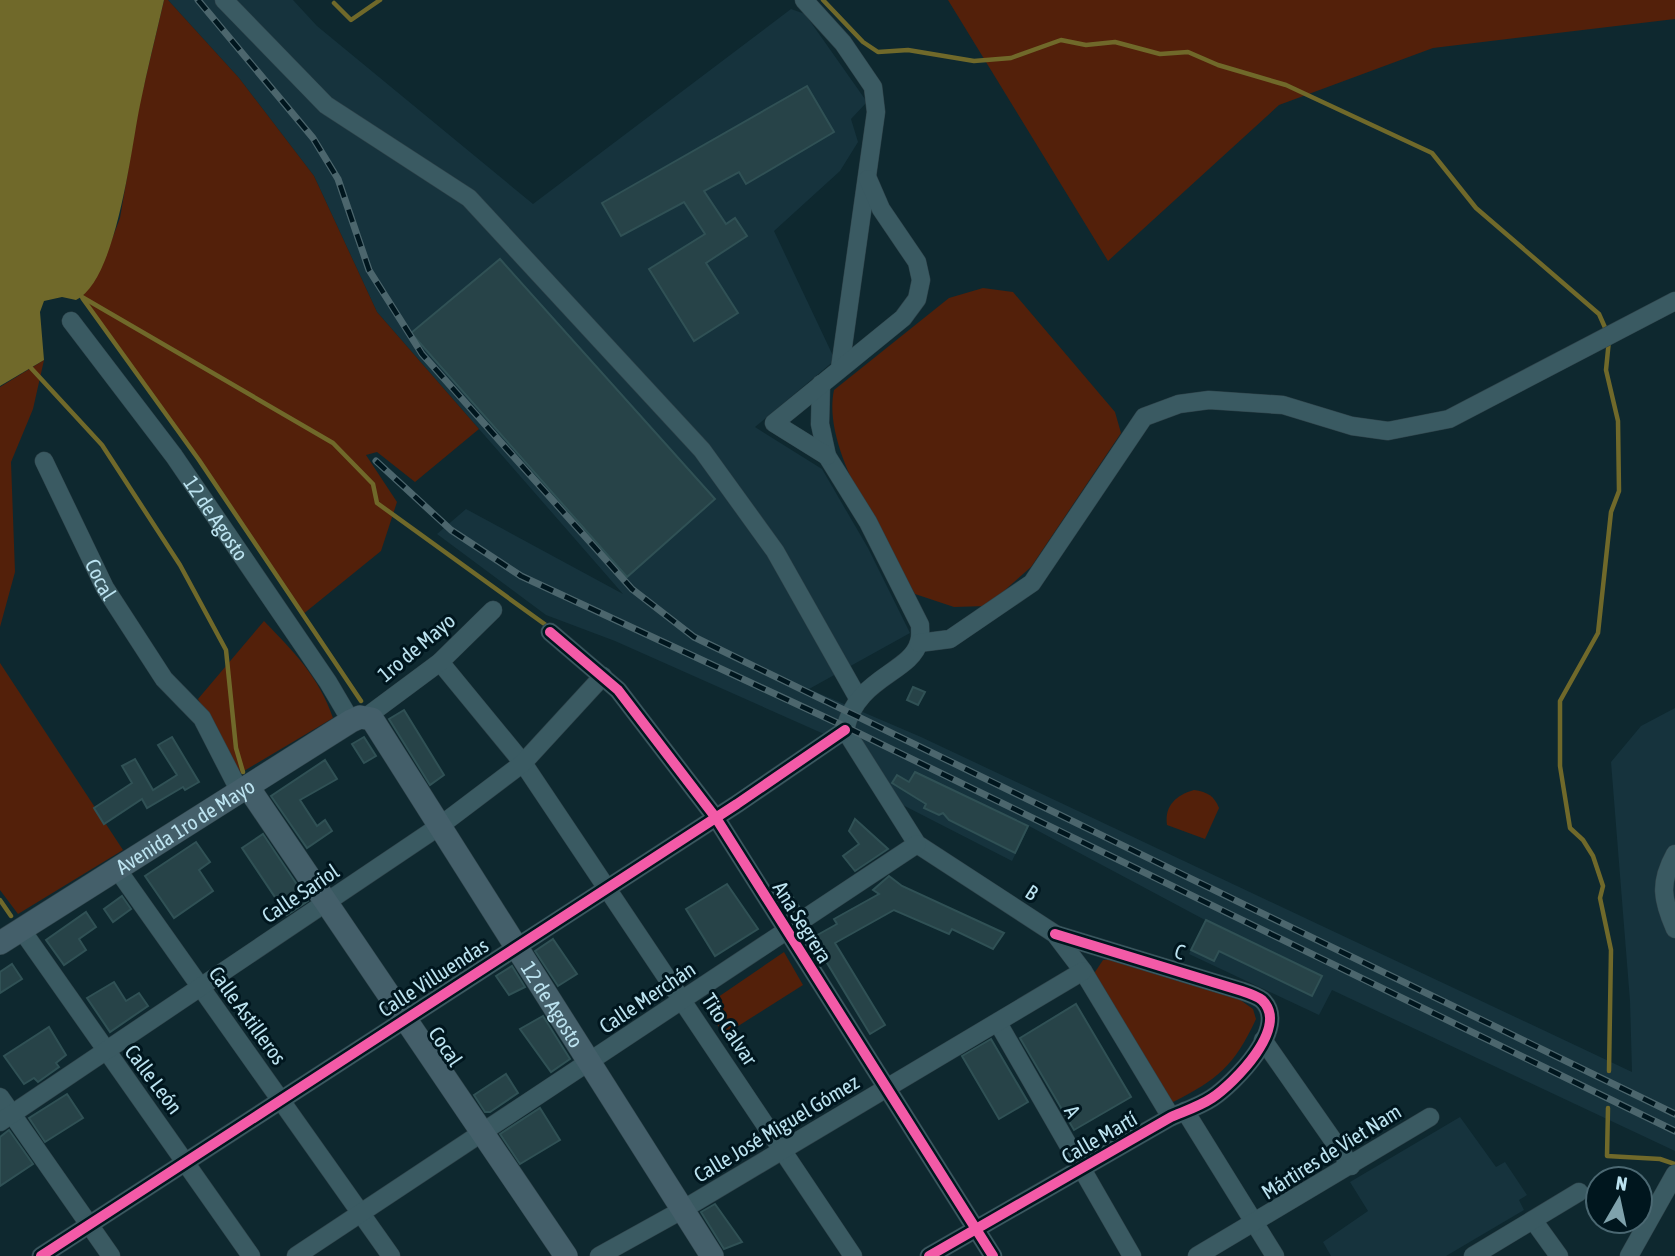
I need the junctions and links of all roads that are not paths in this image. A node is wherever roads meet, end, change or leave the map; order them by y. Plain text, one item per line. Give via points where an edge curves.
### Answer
1 (224, 0) edge
2 (804, 0) edge
3 (868, 179) junction
4 (1675, 301) edge
5 (71, 321) dead end
6 (840, 368) junction
7 (821, 384) junction
8 (827, 457) junction
9 (44, 461) dead end
10 (493, 610) dead end
11 (550, 632) dead end
12 (919, 643) junction
13 (440, 662) junction
14 (603, 676) junction
15 (858, 698) junction
16 (363, 719) junction
17 (846, 728) junction
18 (523, 763) junction
19 (244, 789) junction
20 (716, 818) junction
21 (441, 825) junction
22 (917, 844) junction
23 (1675, 854) edge
24 (117, 869) junction
25 (608, 887) junction
26 (325, 903) junction
27 (21, 929) junction
28 (1675, 929) edge
29 (786, 932) junction
30 (1055, 934) junction
31 (0, 943) edge
32 (517, 946) junction
33 (1083, 971) junction
34 (200, 989) junction
35 (683, 1000) junction
36 (404, 1018) junction
37 (998, 1023) junction
38 (1266, 1035) junction
39 (106, 1053) junction
40 (590, 1063) junction
41 (886, 1090) junction
42 (0, 1097) edge
43 (280, 1099) junction
44 (1178, 1114) junction
45 (1430, 1117) dead end
46 (6, 1118) edge
47 (481, 1134) junction
48 (783, 1150) junction
49 (186, 1160) junction
50 (1350, 1166) junction
51 (1080, 1170) junction
52 (1675, 1174) edge
53 (1579, 1192) dead end
54 (682, 1210) junction
55 (359, 1214) junction
56 (1533, 1220) junction
57 (90, 1224) junction
58 (1255, 1224) junction
59 (976, 1230) junction
60 (41, 1256) edge
61 (111, 1256) edge
62 (251, 1256) edge
63 (296, 1256) edge
64 (391, 1256) edge
65 (566, 1256) edge
66 (599, 1256) edge
67 (712, 1256) edge
68 (853, 1256) edge
69 (929, 1256) edge
70 (993, 1256) edge
71 (1132, 1256) edge
72 (1197, 1256) edge
73 (1275, 1256) edge
74 (1473, 1256) edge
75 (1559, 1256) edge
76 (1629, 1256) edge

1 - 15 street via 326,105 469,198 702,450 775,551
2 - 3 street via 843,43 873,87 876,112
3 - 6 street
3 - 6 street via 881,209 917,262 921,280 917,299 903,318
4 - 12 street via 1448,419 1388,431 1352,426 1283,405 1209,400 1179,404 1144,417 1031,583 950,639
5 - 16 street, 12 de Agosto via 174,456 328,681
6 - 7 street
7 - 8 street via 820,424
7 - 8 street via 774,423
8 - 12 street via 900,581 920,625
9 - 19 street, Cocal via 105,588 164,679 202,718
10 - 13 street, 1ro de Mayo
11 - 14 street, Ana Segrera
12 - 15 street via 910,657
13 - 16 street, 1ro de Mayo
13 - 18 street, Tito Calvar
14 - 18 street, Calle Sariol
14 - 20 street, Ana Segrera via 670,754
15 - 17 street
16 - 19 main road, Avenida 1ro de Mayo
16 - 21 main road, 12 de Agosto
17 - 20 street, Calle Villuendas
17 - 22 street, B
18 - 21 street, Calle Sariol
18 - 25 street, Tito Calvar
19 - 24 main road, Avenida 1ro de Mayo
19 - 26 main road, Cocal
20 - 25 street, Calle Villuendas
20 - 29 street, Ana Segrera
21 - 26 street, Calle Sariol
21 - 32 main road, 12 de Agosto
22 - 29 street, Calle Merchán
22 - 30 street, B
23 - 28 street via 1664,874 1666,909
24 - 27 main road, Avenida 1ro de Mayo
24 - 34 street, Calle Astilleros
25 - 32 street, Calle Villuendas
25 - 35 street, Tito Calvar
26 - 34 street, Calle Sariol
26 - 36 main road, Cocal
27 - 31 main road, Avenida 1ro de Mayo
27 - 39 street, Calle León
29 - 35 street, Calle Merchán
29 - 41 street, Ana Segrera
30 - 33 street, B
30 - 38 street, C via 1242,990 1262,1000 1269,1013
32 - 36 street, Calle Villuendas
32 - 40 main road, 12 de Agosto
33 - 37 street, Calle José Miguel Gómez
33 - 44 street, B
34 - 39 street, Calle Sariol
34 - 43 street, Calle Astilleros
35 - 40 street, Calle Merchán
35 - 48 street, Tito Calvar
36 - 43 street, Calle Villuendas
36 - 47 main road, Cocal
37 - 41 street, Calle José Miguel Gómez
37 - 51 street, A
38 - 44 street, Calle Martí via 1238,1076 1210,1099
38 - 50 street, C
39 - 46 street, Calle Sariol
39 - 49 street, Calle León
40 - 47 street, Calle Merchán
40 - 54 main road, 12 de Agosto
41 - 48 street, Calle José Miguel Gómez
41 - 59 street, Ana Segrera
42 - 46 street
43 - 49 street, Calle Villuendas
43 - 55 street, Calle Astilleros
44 - 51 street, Calle Martí
44 - 58 street, B
45 - 50 street, Mártires de Viet Nam
46 - 57 street
47 - 55 street, Calle Merchán
47 - 65 main road, Cocal
48 - 54 street, Calle José Miguel Gómez
48 - 68 street, Tito Calvar
49 - 57 street, Calle Villuendas
49 - 62 street, Calle León
50 - 58 street, Mártires de Viet Nam
51 - 59 street, Calle Martí
51 - 71 street, A
52 - 76 street
53 - 56 street
54 - 66 street, Calle José Miguel Gómez
54 - 67 main road, 12 de Agosto
55 - 63 street, Calle Merchán
55 - 64 street, Calle Astilleros
56 - 74 street
56 - 75 street
57 - 60 street, Calle Villuendas
57 - 61 street
58 - 72 street, Mártires de Viet Nam
58 - 73 street, B
59 - 69 street, Calle Martí
59 - 70 street, Ana Segrera

